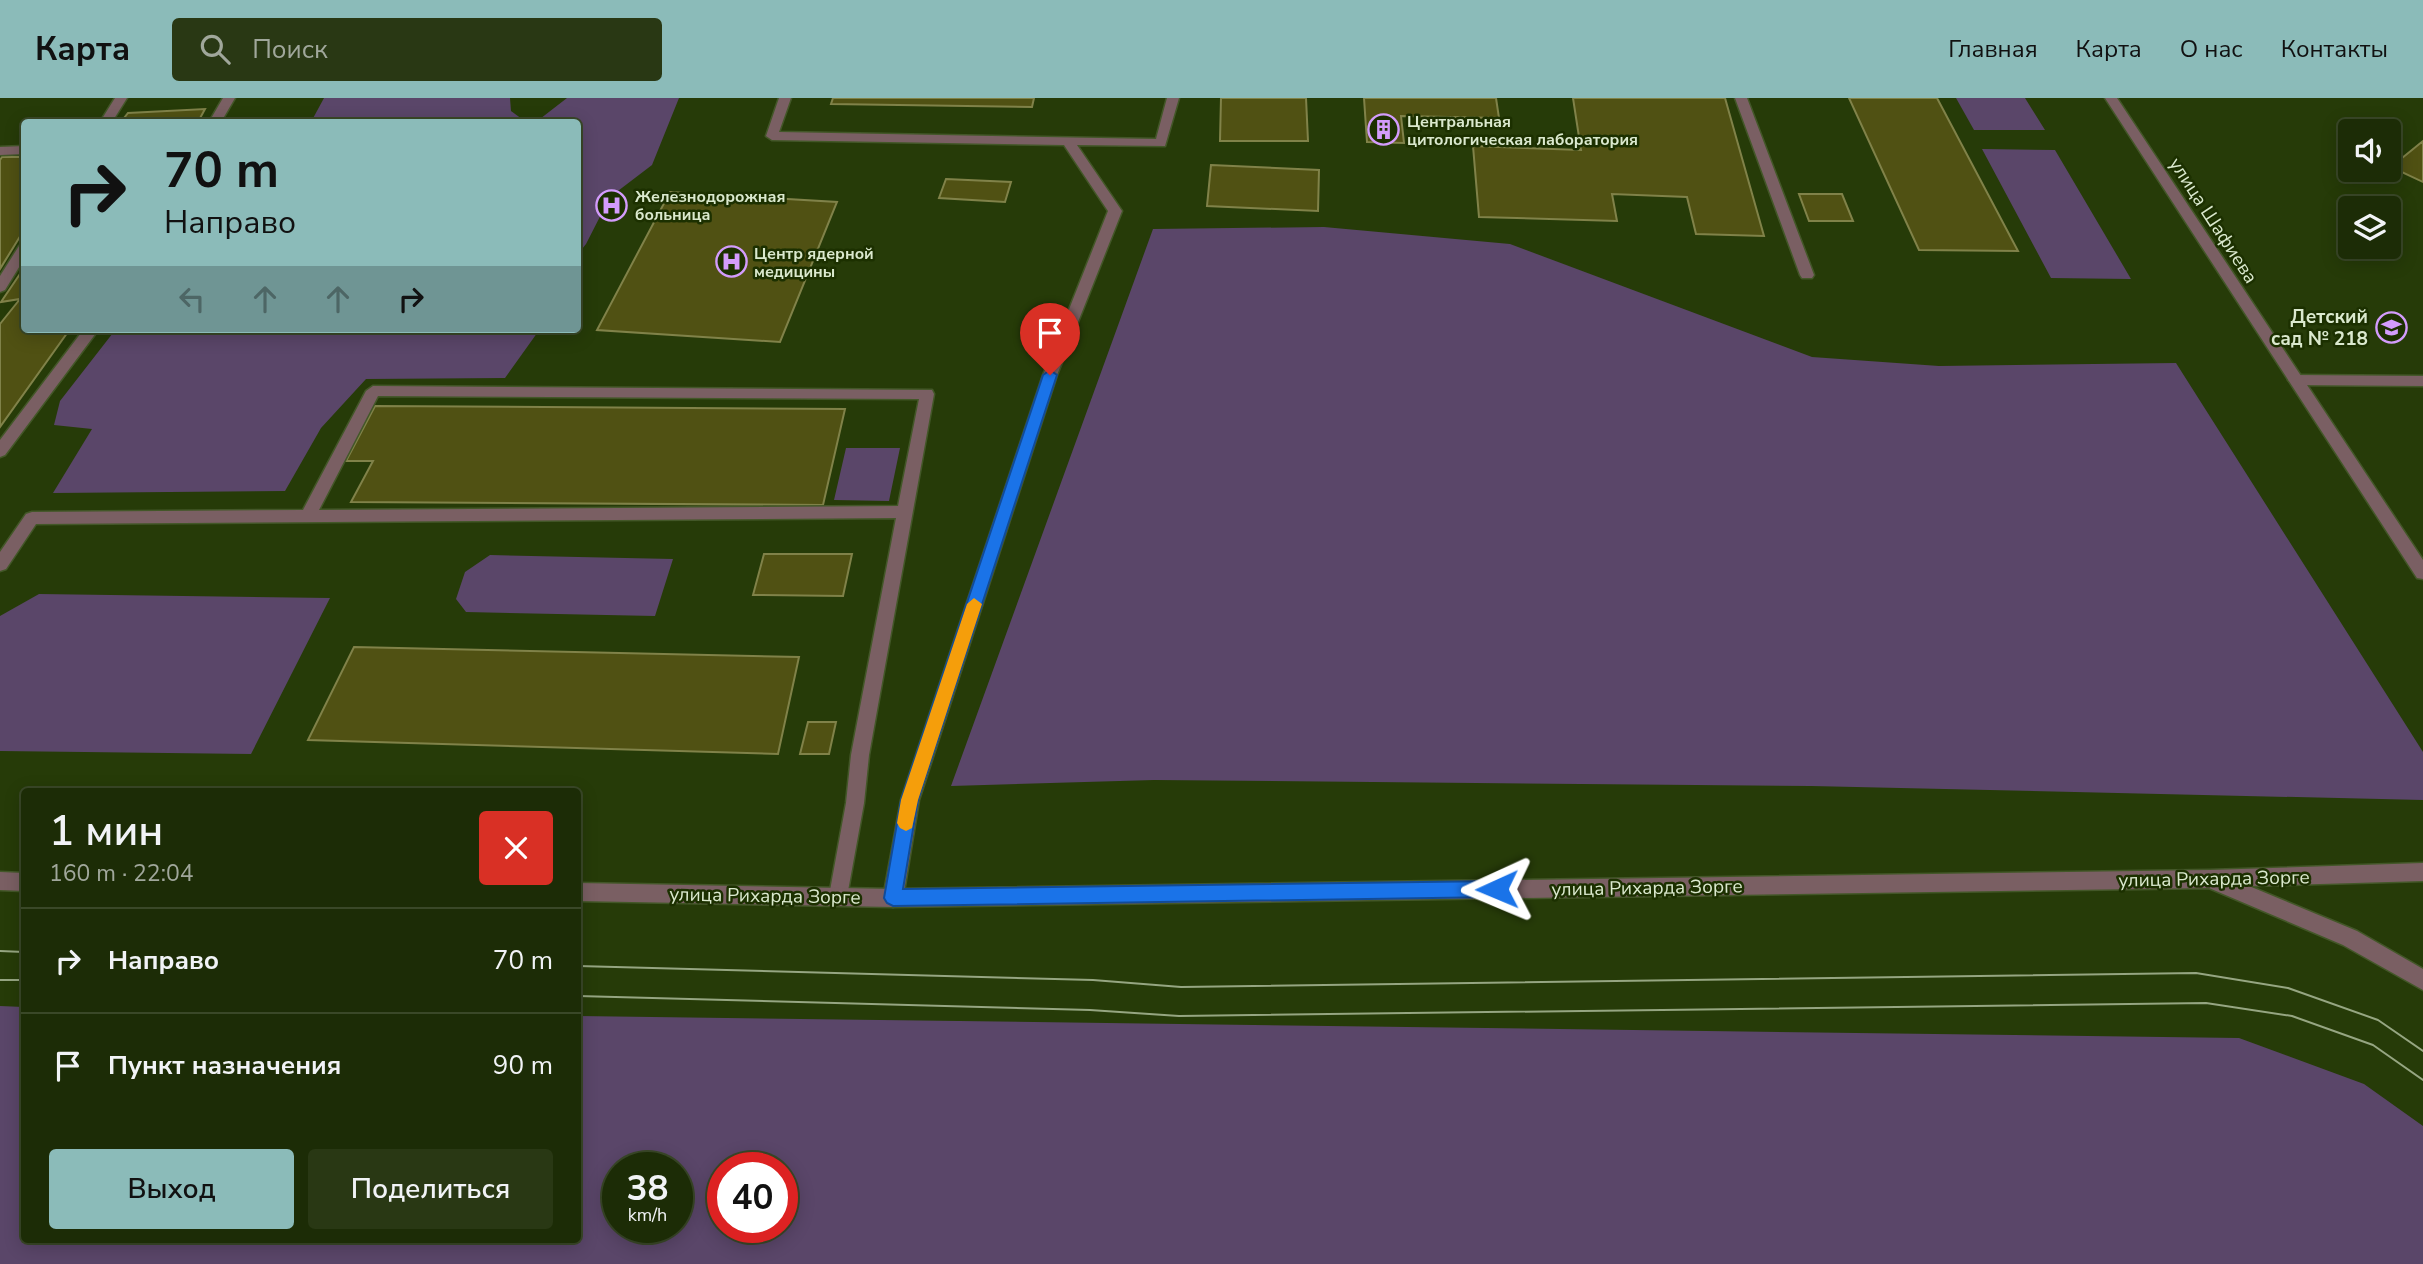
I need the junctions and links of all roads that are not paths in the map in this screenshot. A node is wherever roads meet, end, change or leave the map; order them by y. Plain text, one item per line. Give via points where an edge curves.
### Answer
1 (121, 98) edge
2 (229, 98) edge
3 (785, 98) edge
4 (1173, 98) edge
5 (1741, 98) edge
6 (2111, 98) edge
7 (108, 119) edge
8 (217, 119) edge
9 (1069, 144) junction
10 (21, 150) edge
11 (0, 151) edge
12 (21, 254) edge
13 (1807, 275) dead end
14 (0, 287) edge
15 (89, 333) edge
16 (2295, 380) junction
17 (2423, 381) edge
18 (0, 451) edge
19 (905, 512) junction
20 (308, 516) junction
21 (0, 565) edge
22 (2423, 573) edge
23 (2423, 872) edge
24 (2210, 879) junction
25 (0, 881) edge
26 (21, 882) edge
27 (581, 892) edge
28 (839, 896) junction
29 (893, 898) junction
30 (2423, 980) edge

1 - 7 street
2 - 8 street
3 - 9 street via 772,136
4 - 9 street via 1161,143
5 - 13 street
6 - 16 street, улица Шафиева
9 - 29 street via 1115,211 1050,375 910,800
10 - 11 street
12 - 14 street
15 - 18 street
16 - 17 street
16 - 22 street, улица Шафиева
19 - 20 street
19 - 20 street via 927,394 373,391
19 - 28 street
20 - 21 street via 32,518
23 - 24 street, улица Рихарда Зорге
24 - 29 street, улица Рихарда Зорге
24 - 30 street via 2350,938
25 - 26 street
27 - 28 street, улица Рихарда Зорге
28 - 29 street, улица Рихарда Зорге

